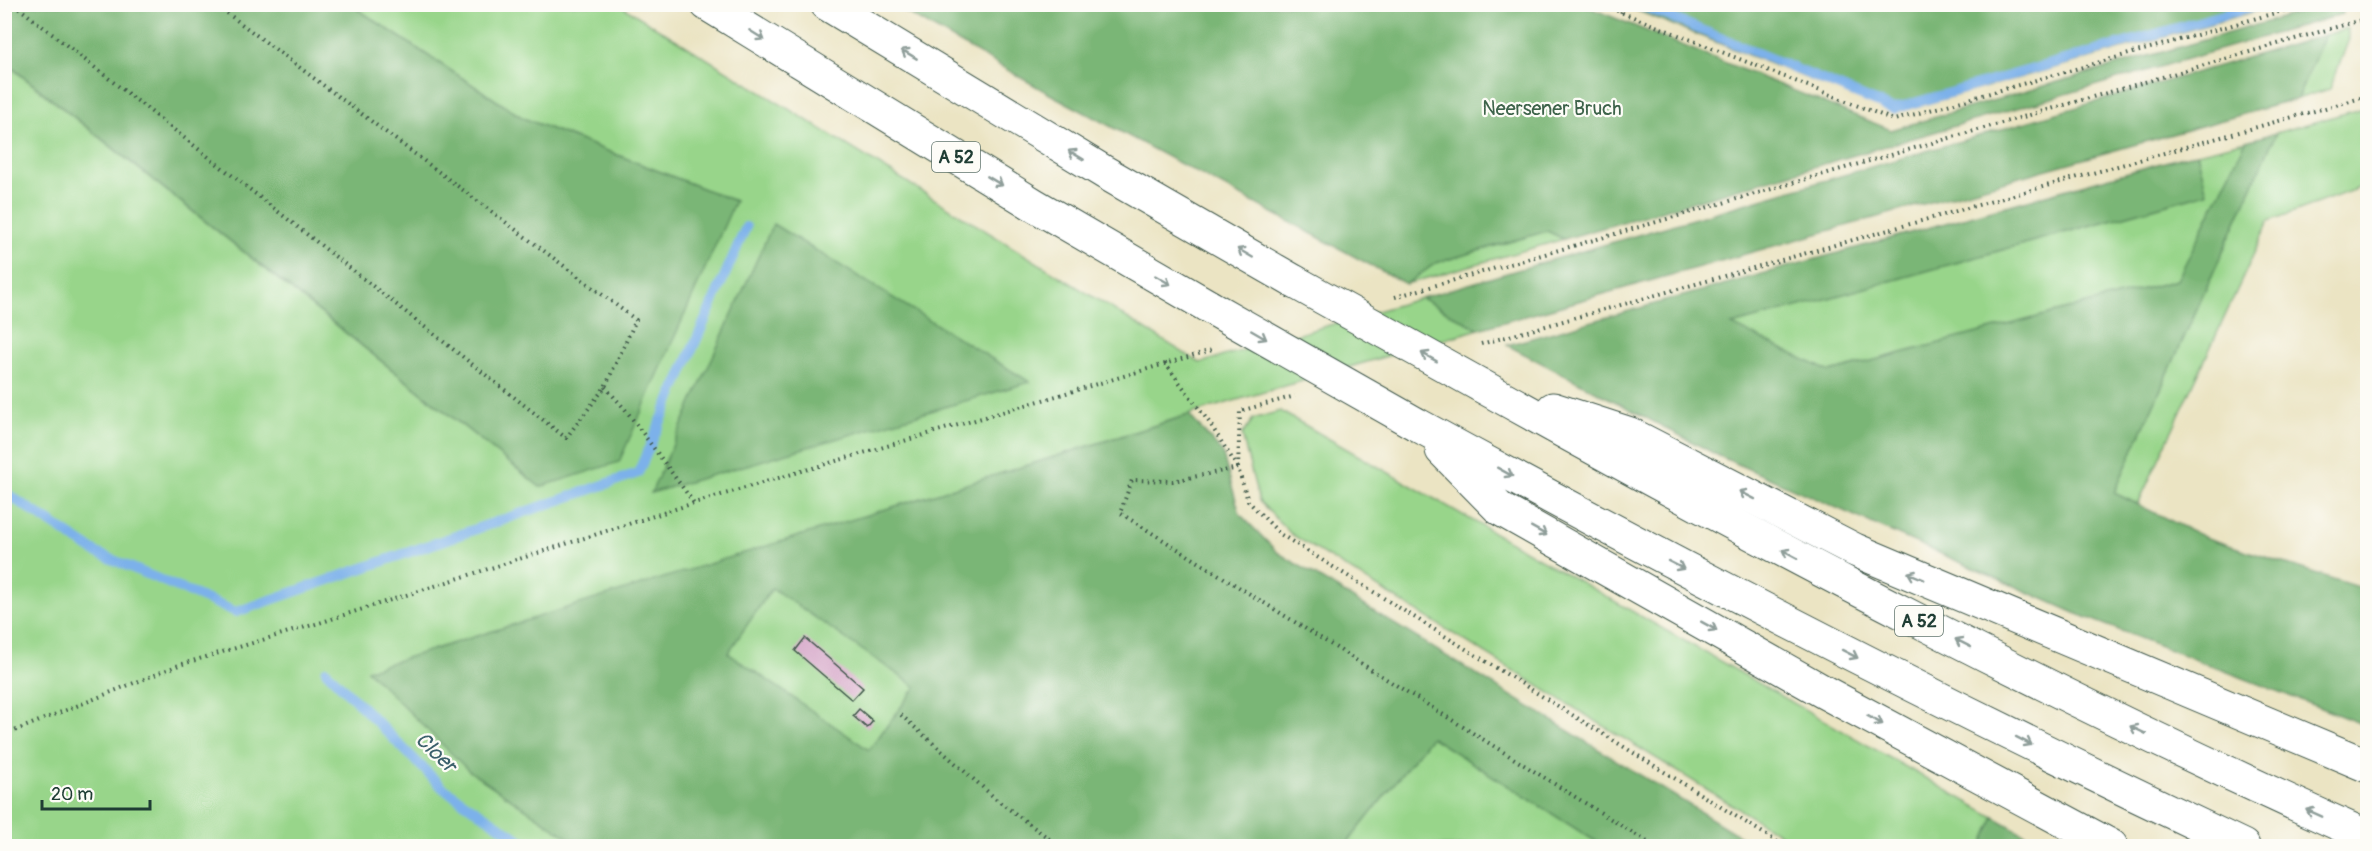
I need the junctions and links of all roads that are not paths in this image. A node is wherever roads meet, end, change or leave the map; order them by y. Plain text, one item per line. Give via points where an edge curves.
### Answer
1 (707, 4) edge
2 (827, 4) edge
3 (1480, 385) junction
4 (1416, 424) junction
5 (2047, 632) junction
6 (2367, 746) edge
7 (2367, 766) edge
8 (2058, 819) junction
9 (2367, 837) edge
10 (2097, 846) edge
11 (2111, 846) edge
12 (2243, 846) edge

1 -> 4 highway, A 52, bridge via 1036,206
3 -> 2 highway, A 52, bridge via 1094,166
5 -> 3 highway via 1856,550 1630,434
9 -> 3 highway, A 52 via 2098,711 1853,587 1671,492
4 -> 8 highway via 1500,508
4 -> 12 highway, A 52 via 1646,550 1828,643
5 - 6 highway via 2158,661
5 - 7 highway
8 - 10 highway
8 - 11 highway

